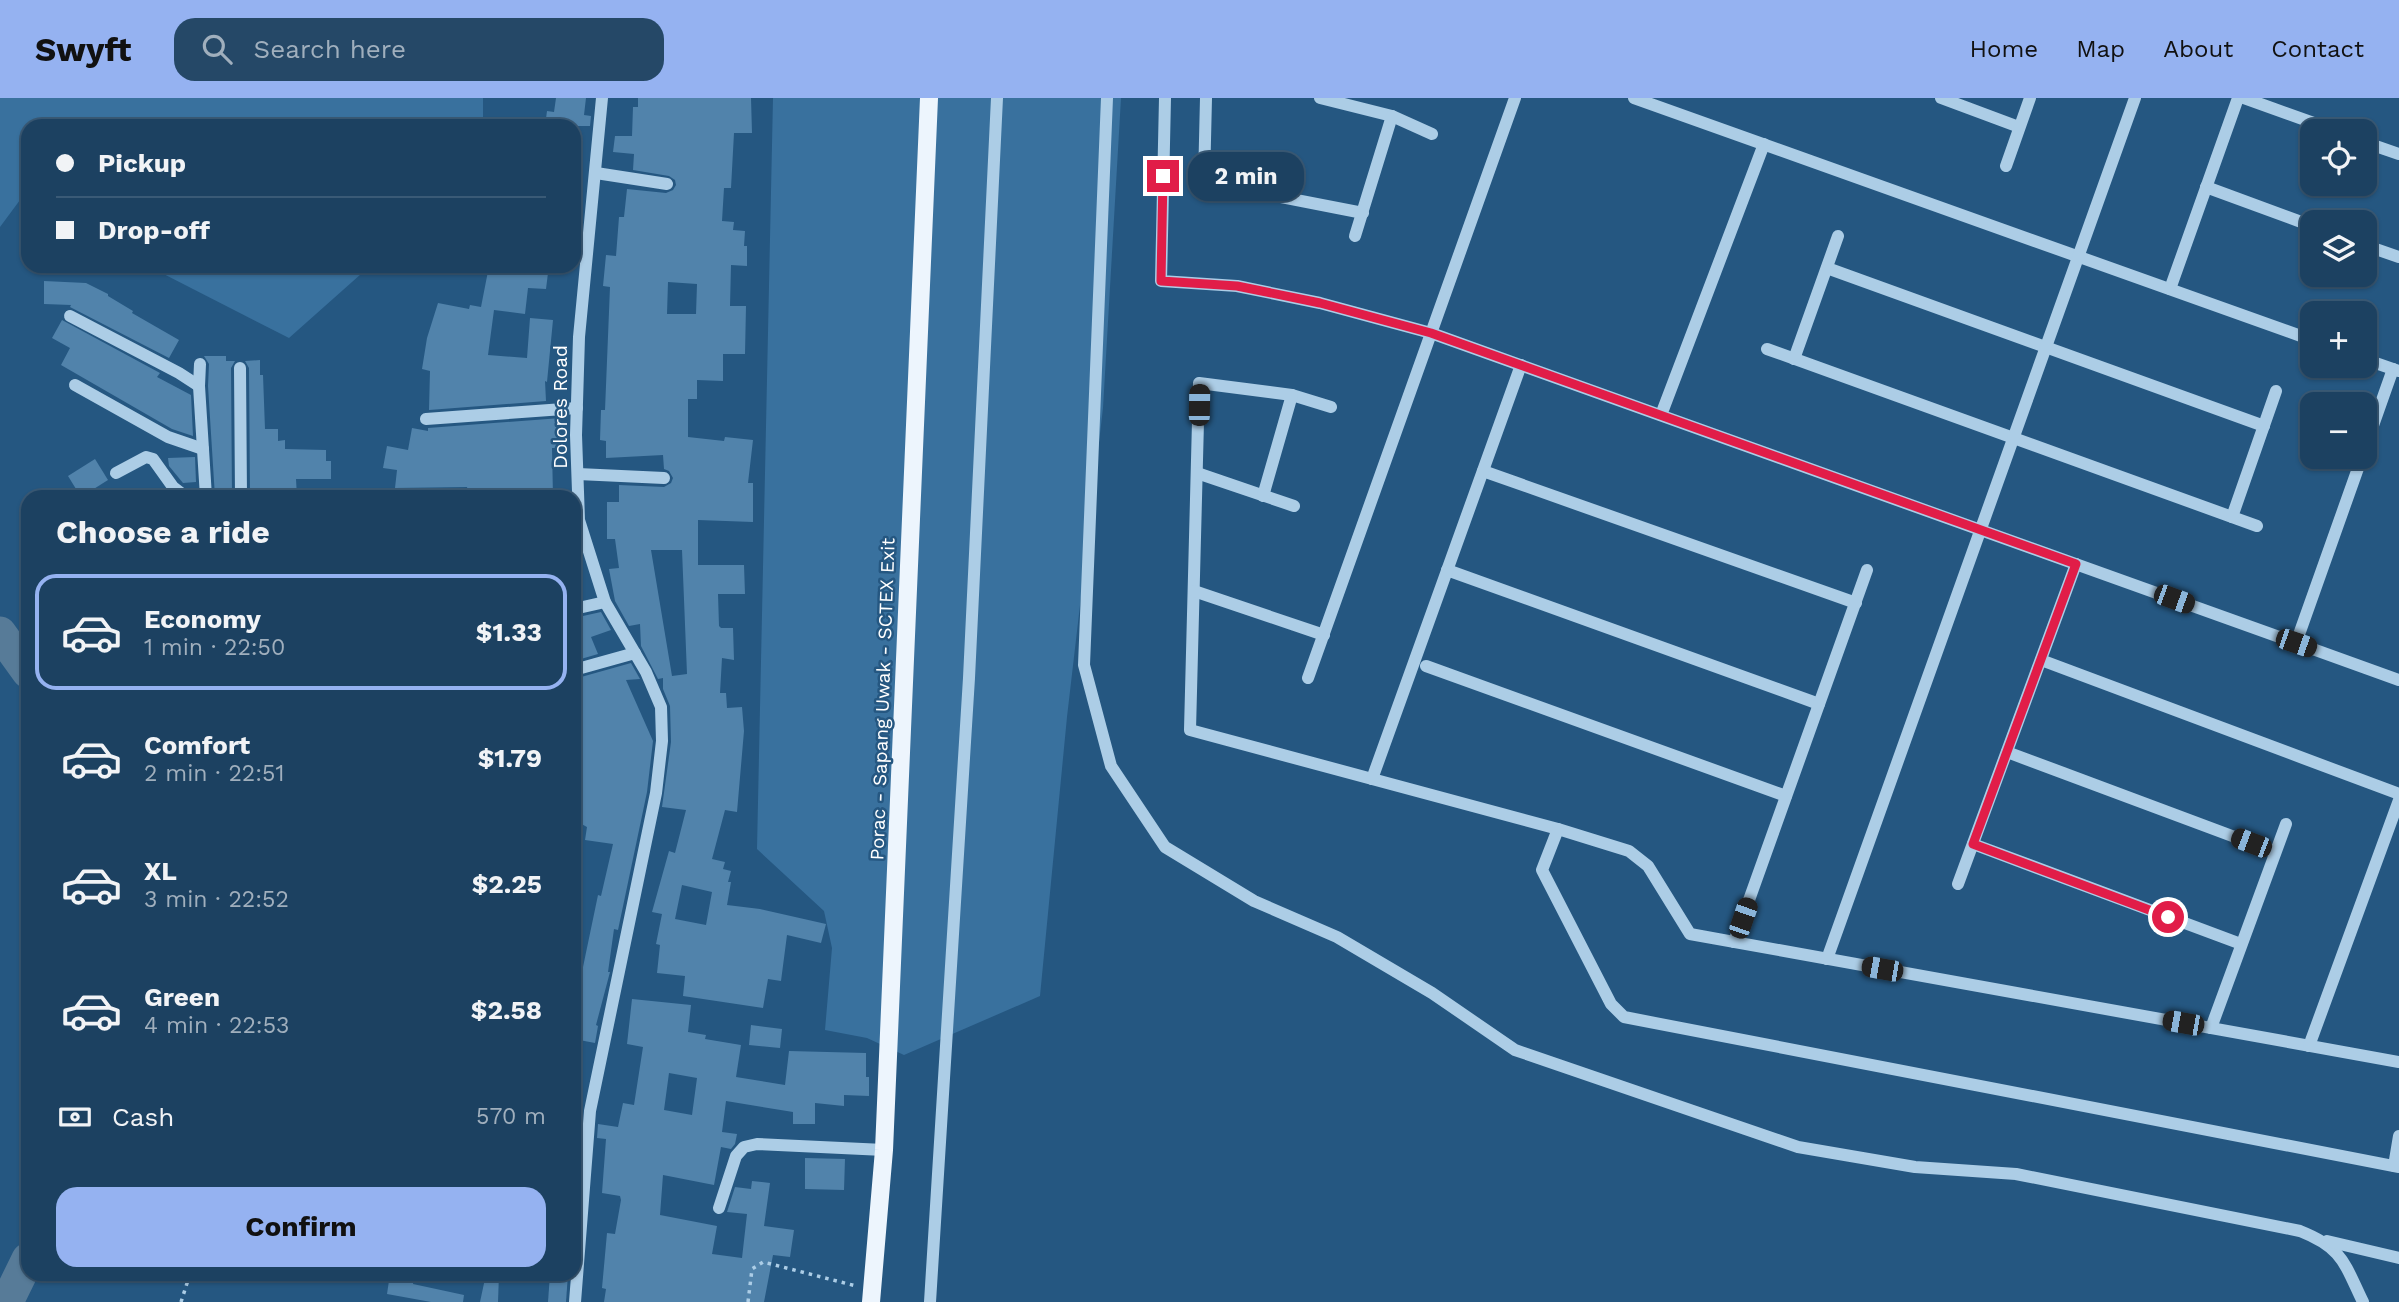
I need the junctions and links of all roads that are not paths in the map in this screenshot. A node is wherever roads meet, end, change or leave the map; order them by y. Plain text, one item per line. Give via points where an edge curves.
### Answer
1 (602, 98) edge
2 (929, 98) edge
3 (997, 98) edge
4 (1107, 98) edge
5 (1165, 98) edge
6 (1206, 98) edge
7 (1320, 98) edge
8 (1515, 98) edge
9 (1634, 98) edge
10 (1941, 98) edge
11 (2030, 98) edge
12 (2135, 98) edge
13 (2238, 98) edge
14 (2244, 98) edge
15 (1392, 116) junction
16 (2303, 119) edge
17 (2020, 127) junction
18 (1432, 134) dead end
19 (1764, 144) junction
20 (2377, 146) edge
21 (2399, 154) edge
22 (2006, 166) dead end
23 (596, 173) junction
24 (667, 184) dead end
25 (2206, 187) junction
26 (1363, 213) junction
27 (2300, 222) edge
28 (1355, 236) dead end
29 (1838, 236) dead end
30 (2377, 249) edge
31 (2078, 257) junction
32 (2399, 257) edge
33 (1827, 268) junction
34 (2170, 289) junction
35 (70, 316) dead end
36 (1431, 333) junction
37 (2300, 336) edge
38 (2046, 347) junction
39 (1768, 349) dead end
40 (1794, 359) junction
41 (2377, 363) edge
42 (200, 364) dead end
43 (1521, 365) junction
44 (240, 368) dead end
45 (2396, 370) edge
46 (75, 385) dead end
47 (199, 386) junction
48 (2276, 391) dead end
49 (1292, 395) junction
50 (1331, 407) dead end
51 (577, 408) junction
52 (1661, 415) junction
53 (2377, 418) edge
54 (426, 419) dead end
55 (2264, 426) junction
56 (2013, 438) junction
57 (203, 449) junction
58 (2358, 469) edge
59 (1482, 471) junction
60 (116, 472) dead end
61 (1197, 472) junction
62 (578, 474) junction
63 (664, 478) dead end
64 (177, 490) edge
65 (206, 490) edge
66 (241, 490) edge
67 (578, 490) edge
68 (1263, 496) junction
69 (1294, 506) dead end
70 (2232, 517) junction
71 (581, 526) edge
72 (2257, 526) dead end
73 (1980, 530) junction
74 (2076, 564) junction
75 (1447, 569) junction
76 (1867, 570) dead end
77 (1194, 591) junction
78 (606, 602) junction
79 (1856, 603) junction
80 (581, 607) edge
81 (1324, 635) junction
82 (2296, 643) junction
83 (635, 653) junction
84 (2040, 660) junction
85 (1426, 666) dead end
86 (581, 668) edge
87 (1308, 678) dead end
88 (2399, 680) edge
89 (1819, 704) junction
90 (2007, 752) junction
91 (1372, 779) junction
92 (2399, 794) edge
93 (1786, 796) junction
94 (2399, 800) edge
95 (2286, 824) dead end
96 (1558, 829) junction
97 (1973, 844) junction
98 (2275, 852) junction
99 (1958, 884) dead end
100 (1734, 942) junction
101 (2241, 944) junction
102 (1827, 959) junction
103 (2211, 1028) junction
104 (2309, 1046) junction
105 (2399, 1062) edge
106 (2399, 1136) edge
107 (884, 1150) junction
108 (2397, 1166) edge
109 (719, 1208) dead end
110 (581, 1226) edge
111 (2323, 1241) junction
112 (2399, 1258) edge
113 (577, 1281) edge
114 (871, 1296) edge
115 (575, 1302) edge
116 (930, 1302) edge
117 (2363, 1302) edge

1 - 23 street, Dolores Road
2 - 107 main road, Porac - Sapang Uwak - SCTEX Exit
3 - 116 street via 968,691
4 - 111 street via 1083,664 1111,766 1165,847 1254,901 1349,944 1515,1050 1798,1147 1915,1167 2016,1174 2300,1231
5 - 36 street via 1161,281 1237,286
6 - 26 street via 1204,182
7 - 15 street
8 - 36 street
9 - 19 street
10 - 17 street
11 - 17 street
12 - 31 street
13 - 25 street
14 - 16 street
15 - 18 street
15 - 26 street
17 - 22 street
19 - 31 street
19 - 52 street
20 - 21 street
23 - 24 street
23 - 51 street, Dolores Road via 579,337
25 - 27 street
25 - 34 street
26 - 28 street
29 - 33 street
30 - 32 street
31 - 34 street
31 - 38 street
33 - 38 street
33 - 40 street
34 - 37 street
35 - 47 street
36 - 43 street
36 - 81 street
38 - 55 street
38 - 56 street
39 - 40 street
40 - 56 street
41 - 45 street
42 - 47 street
43 - 52 street
43 - 59 street
44 - 66 street
45 - 53 street
46 - 57 street via 168,437
47 - 57 street
48 - 55 street
49 - 50 street
49 - 61 street via 1199,383
49 - 68 street
51 - 54 street
51 - 62 street, Dolores Road
52 - 73 street
55 - 70 street
56 - 70 street
56 - 73 street
57 - 65 street
58 - 82 street
59 - 75 street
59 - 79 street
60 - 64 street via 146,457 153,459
61 - 68 street
61 - 77 street
62 - 63 street
62 - 67 street, Dolores Road
68 - 69 street
70 - 72 street
71 - 78 street, Dolores Road
73 - 74 street
73 - 102 street
74 - 82 street
74 - 84 street
75 - 89 street
75 - 91 street
76 - 79 street
77 - 81 street
77 - 91 street via 1190,730
78 - 80 street
78 - 83 street, Dolores Road
79 - 89 street
81 - 87 street
82 - 88 street
83 - 86 street
83 - 110 street, Dolores Road via 661,707 662,741 656,793 590,1111
84 - 90 street
84 - 92 street
85 - 93 street
89 - 93 street
90 - 97 street
90 - 98 street
91 - 96 street
93 - 100 street
94 - 104 street
95 - 98 street
96 - 100 street via 1629,851 1648,866 1690,934
96 - 108 street via 1542,870 1611,1004 1624,1017
97 - 99 street
97 - 101 street
98 - 101 street
100 - 102 street
101 - 103 street
102 - 103 street
103 - 104 street
104 - 105 street
106 - 108 street
107 - 109 street via 744,1147 736,1156
107 - 114 main road, Porac - Sapang Uwak - SCTEX Exit
111 - 112 street
111 - 117 street via 2341,1255
113 - 115 street, Dolores Road

